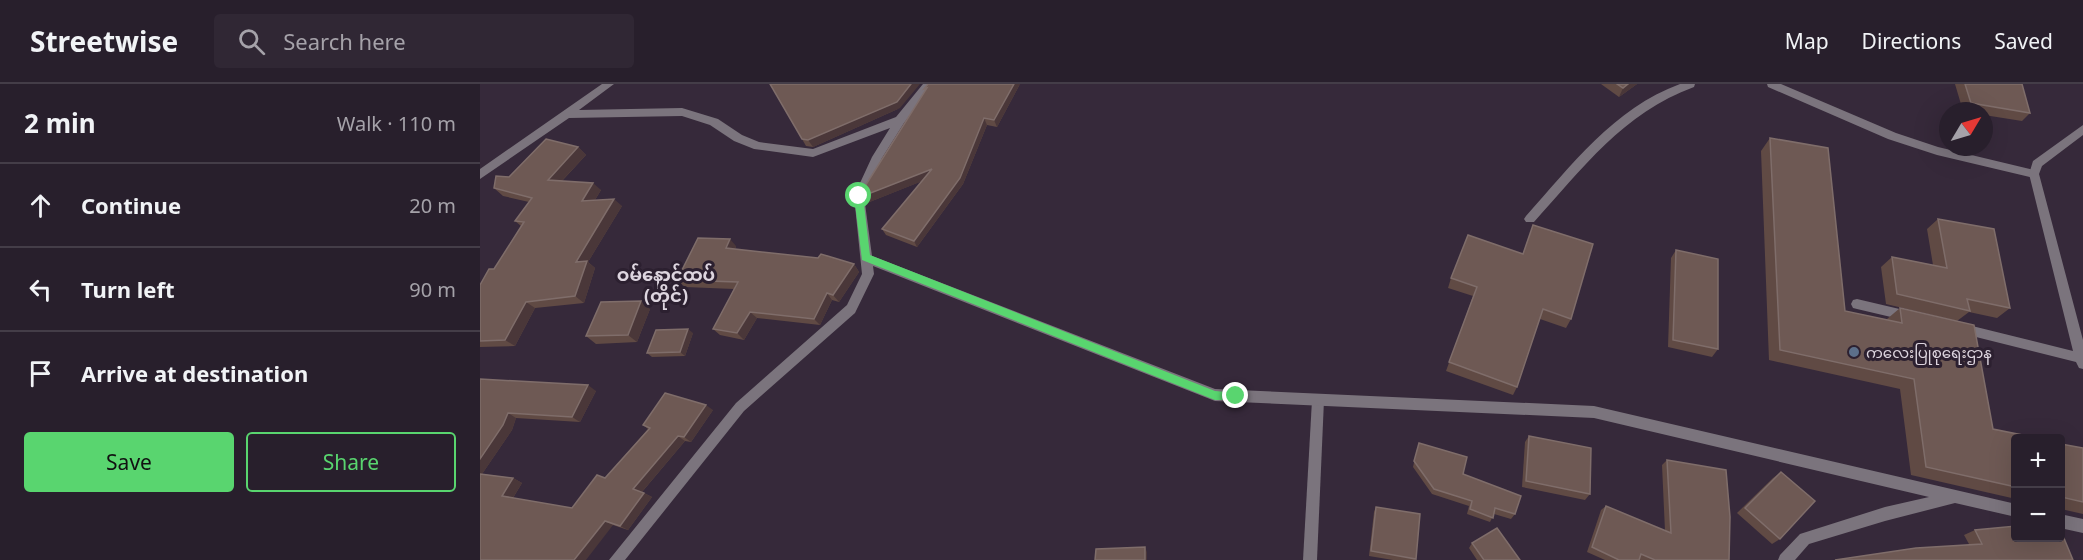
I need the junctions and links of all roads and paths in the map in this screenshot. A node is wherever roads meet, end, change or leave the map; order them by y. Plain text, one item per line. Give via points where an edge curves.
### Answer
1 (609, 84) edge
2 (929, 84) edge
3 (1690, 84) edge
4 (1772, 84) edge
5 (567, 114) junction
6 (900, 120) junction
7 (2083, 129) edge
8 (2034, 174) junction
9 (480, 175) edge
10 (1530, 219) dead end
11 (865, 258) junction
12 (1857, 304) dead end
13 (1924, 320) edge
14 (1947, 325) edge
15 (2082, 361) edge
16 (1318, 400) junction
17 (1956, 497) junction
18 (2011, 510) edge
19 (2065, 522) edge
20 (2083, 526) edge
21 (616, 560) edge
22 (1310, 560) edge
23 (1785, 560) edge

1 - 5 street
2 - 6 street
3 - 10 street via 1676,87 1621,122
4 - 8 street via 1904,140
5 - 6 street via 682,112 714,122 758,146 813,153
5 - 9 street
6 - 11 street via 859,196
7 - 8 street via 2037,164
8 - 15 street
11 - 16 street via 1215,395
11 - 21 street via 868,274 851,309 740,407
12 - 13 street
14 - 15 street
16 - 17 street via 1594,412
16 - 22 street
17 - 18 street
17 - 23 street via 1804,539
19 - 20 street

